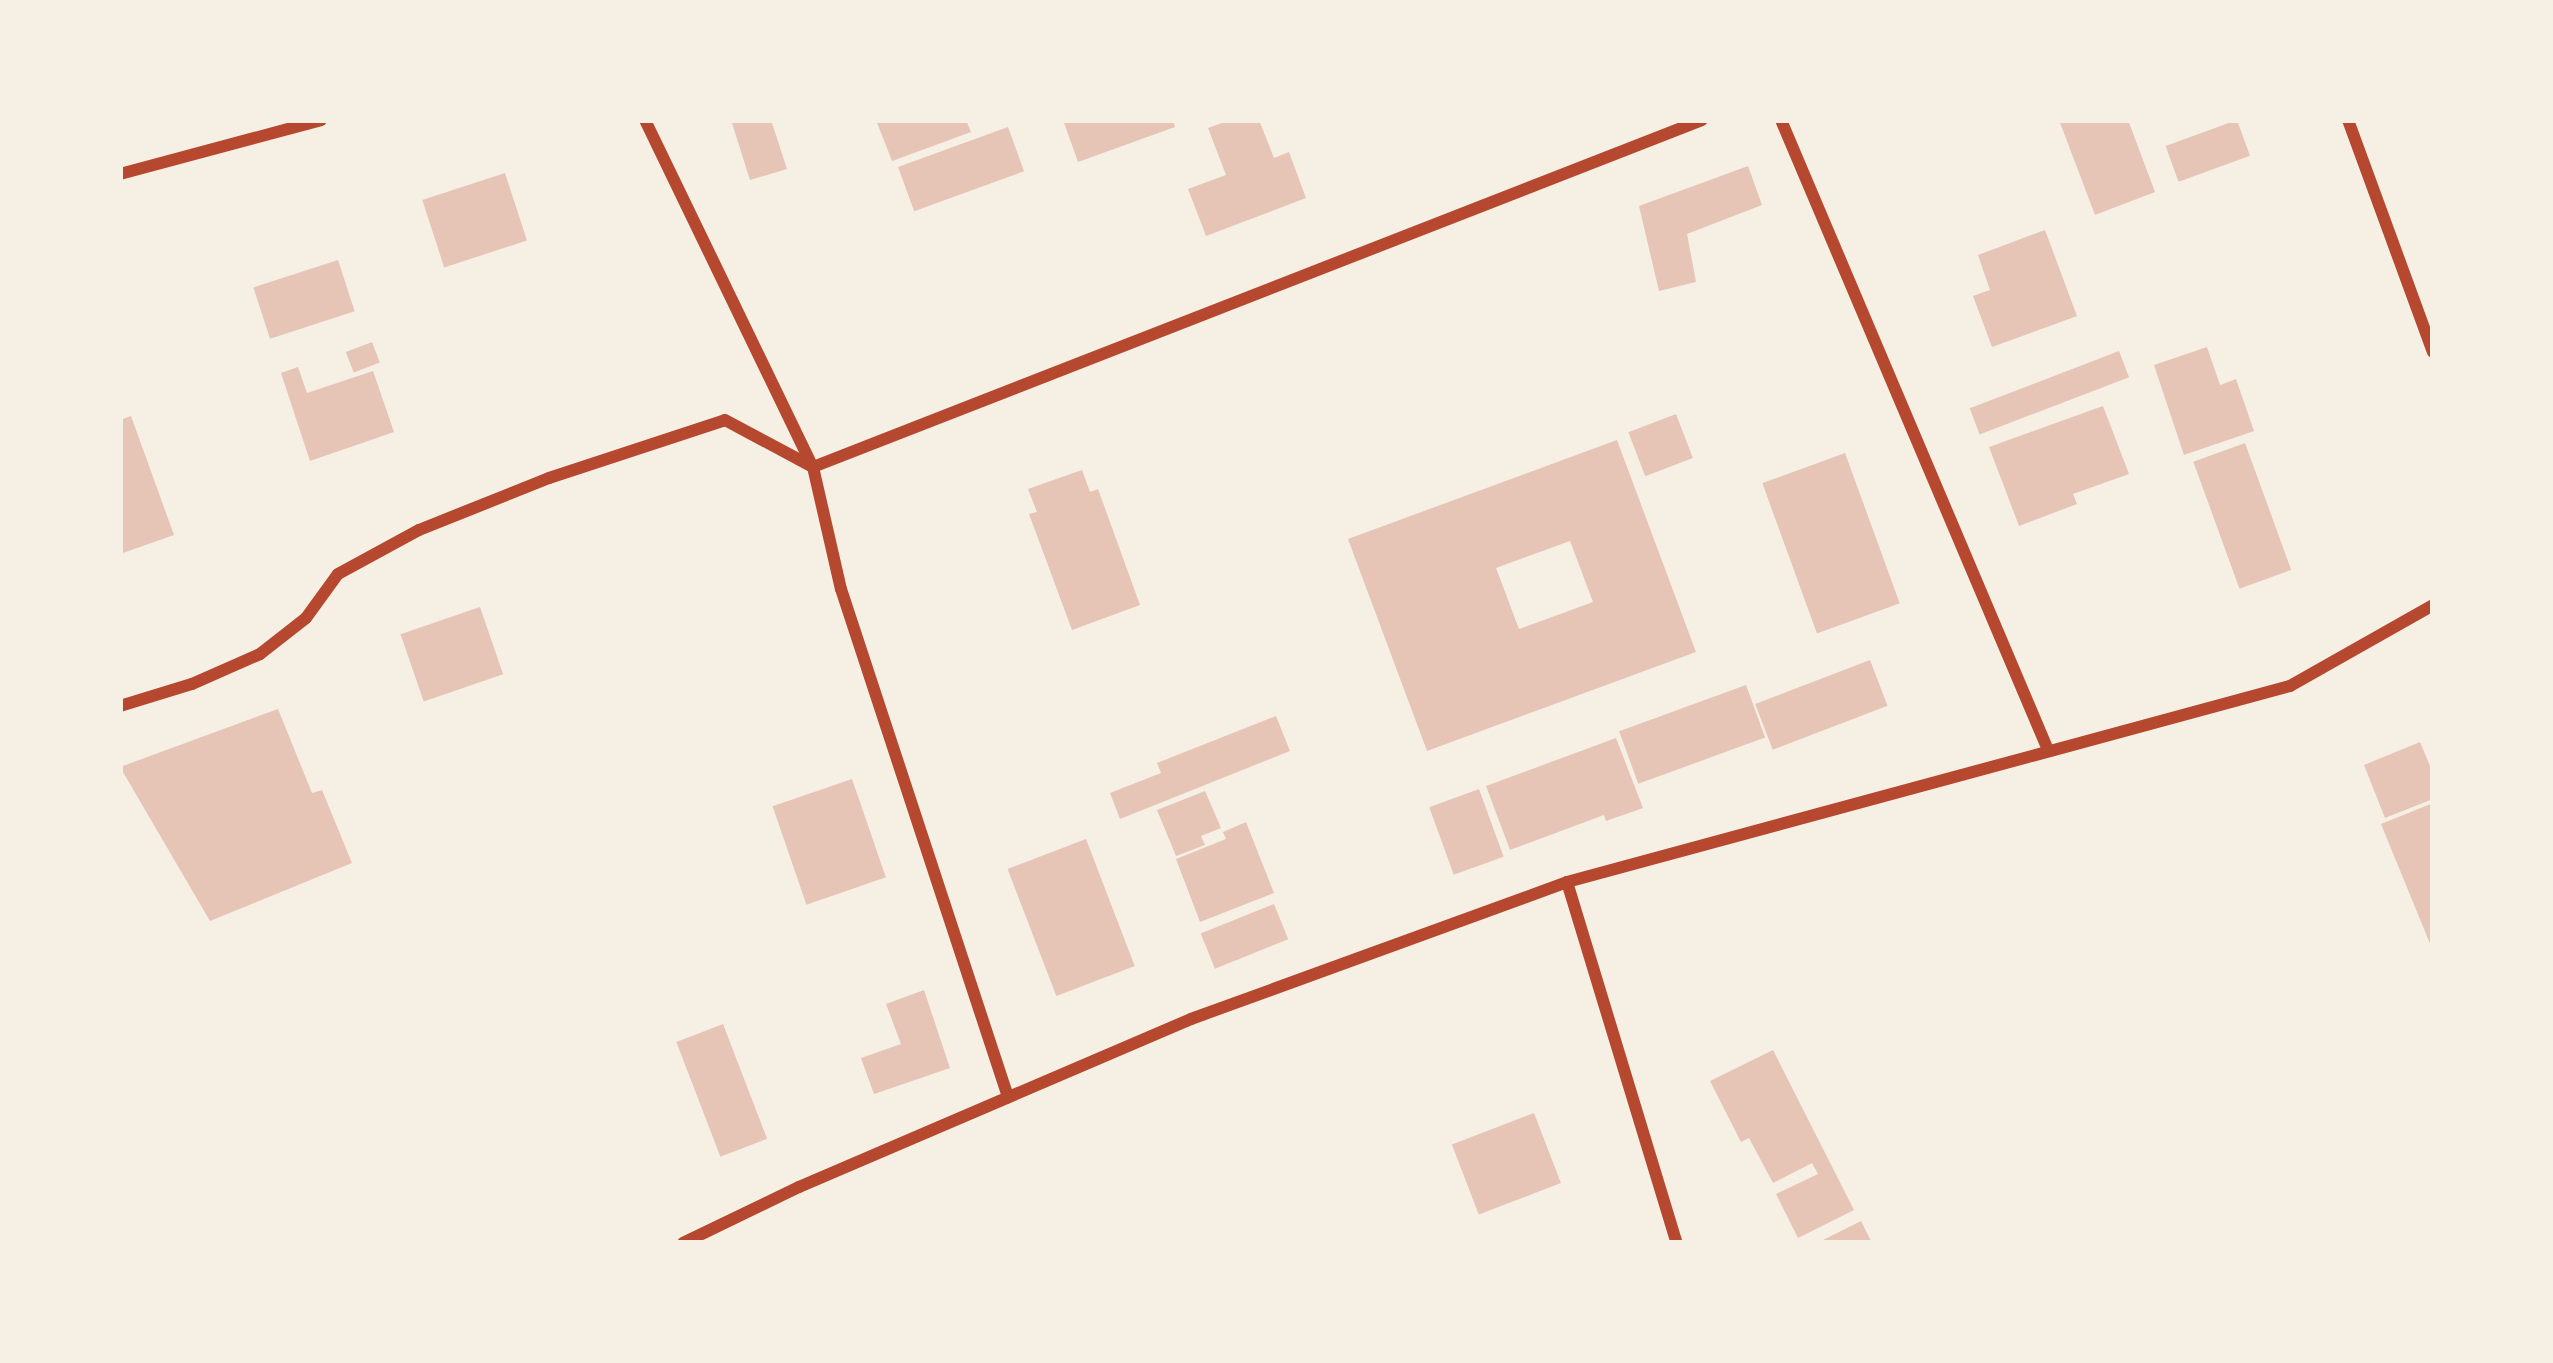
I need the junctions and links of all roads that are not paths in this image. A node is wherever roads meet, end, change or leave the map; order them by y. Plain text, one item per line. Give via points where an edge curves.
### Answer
1 (320, 120) edge
2 (645, 120) edge
3 (1702, 120) edge
4 (1781, 120) edge
5 (2348, 120) edge
6 (120, 174) edge
7 (2433, 352) edge
8 (813, 467) junction
9 (2433, 605) edge
10 (120, 706) edge
11 (2048, 750) junction
12 (1567, 882) junction
13 (1008, 1097) junction
14 (683, 1243) edge
15 (1677, 1243) edge

1 - 6 street
2 - 8 street
3 - 8 street
4 - 11 street
5 - 7 street
8 - 10 street via 724,420 600,459 419,530 338,574 306,618 260,655
8 - 13 street via 841,590
9 - 11 street via 2290,686
11 - 12 street
12 - 13 street via 1191,1018
12 - 15 street
13 - 14 street

